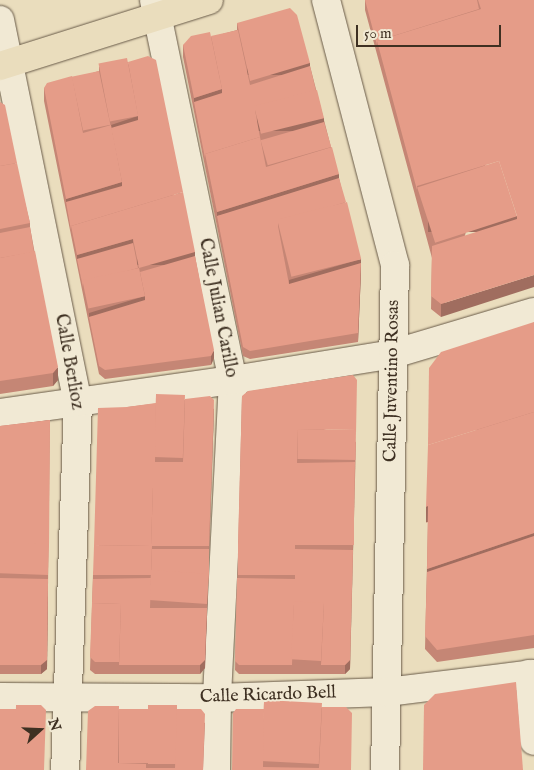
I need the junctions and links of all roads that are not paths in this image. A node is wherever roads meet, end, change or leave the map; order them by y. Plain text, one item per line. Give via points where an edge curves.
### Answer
1 (209, 0) edge
2 (326, 0) edge
3 (156, 8) edge
4 (0, 20) edge
5 (4, 64) edge
6 (534, 312) edge
7 (393, 354) junction
8 (233, 380) junction
9 (78, 402) junction
10 (0, 413) edge
11 (531, 674) edge
12 (387, 692) junction
13 (0, 697) edge
14 (68, 698) junction
15 (217, 698) junction
16 (534, 741) edge
17 (66, 770) edge
18 (216, 770) edge
19 (385, 770) edge

1 - 3 main road
2 - 7 street, Calle Juventino Rosas via 395,265
3 - 5 main road
3 - 8 street, Calle Julian Carillo
4 - 5 street, Calle Berlioz
5 - 9 street, Calle Berlioz
6 - 7 street
7 - 8 street
7 - 12 street, Calle Juventino Rosas
8 - 9 street
8 - 15 street, Calle Julian Carillo
9 - 10 street
9 - 14 street, Calle Berlioz
11 - 12 street, Calle Ricardo Bell
11 - 16 street
12 - 15 street, Calle Ricardo Bell
12 - 19 street, Calle Juventino Rosas
13 - 14 street, Calle Ricardo Bell
14 - 15 street, Calle Ricardo Bell
14 - 17 street, Calle Berlioz
15 - 18 street, Calle Julian Carillo

